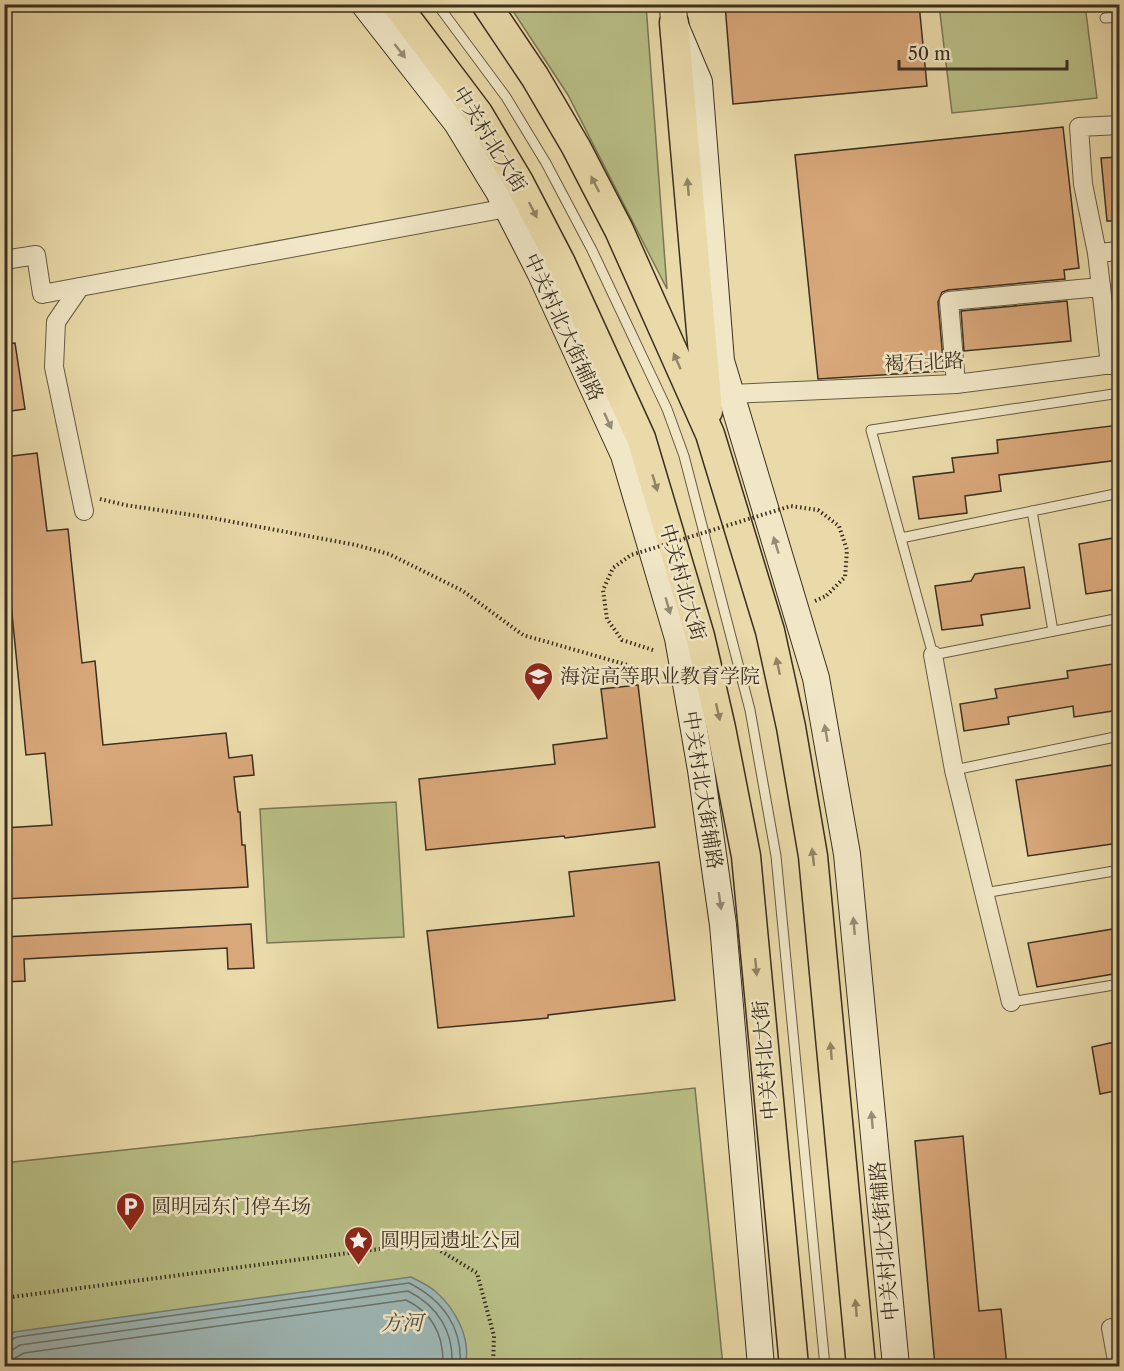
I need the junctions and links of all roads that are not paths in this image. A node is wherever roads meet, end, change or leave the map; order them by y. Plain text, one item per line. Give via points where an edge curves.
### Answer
1 (364, 4) edge
2 (396, 4) edge
3 (437, 4) edge
4 (486, 4) edge
5 (673, 14) edge
6 (1119, 17) edge
7 (1105, 18) dead end
8 (1119, 125) edge
9 (507, 208) junction
10 (1119, 251) edge
11 (1097, 253) junction
12 (4, 260) edge
13 (80, 287) junction
14 (1101, 287) junction
15 (1114, 364) edge
16 (956, 384) junction
17 (1119, 393) edge
18 (731, 394) junction
19 (710, 434) junction
20 (1119, 493) edge
21 (82, 503) road end
22 (1032, 511) junction
23 (901, 538) junction
24 (1119, 618) edge
25 (1053, 631) junction
26 (933, 655) junction
27 (1119, 736) edge
28 (954, 770) junction
29 (1119, 870) edge
30 (984, 893) junction
31 (1119, 984) edge
32 (1011, 1002) joint
33 (1111, 1328) dead end
34 (761, 1366) edge
35 (794, 1366) edge
36 (825, 1366) edge
37 (861, 1366) edge
38 (896, 1366) edge
39 (1118, 1366) edge

1 -> 9 street, 中关村北大街辅路 via 456,123
2 -> 35 main road, 中关村北大街 via 478,113 561,263 641,438 700,636 746,856
3 - 36 lane, 中关村北大街 via 506,97 546,163 592,250 662,399 684,456 750,710 776,856
19 -> 4 main road via 619,230 576,147
5 - 18 street, 中关村北大街辅路 via 699,82 721,361
19 -> 5 main road
6 - 7 lane
8 - 11 street via 1079,128 1083,184
9 - 13 street
9 -> 34 street, 中关村北大街辅路 via 624,455 678,638 723,925
10 - 11 street
11 - 14 street
12 - 13 street via 36,255 42,294
13 - 21 street via 56,322 54,367
14 - 15 street
14 - 16 street via 949,301
15 - 16 street, 褐石北路
16 - 18 street, 褐石北路
17 - 23 lane via 871,430
38 -> 18 street, 中关村北大街辅路 via 847,854 816,678
37 -> 19 main road via 813,856 770,631
20 - 22 lane
22 - 23 lane
22 - 25 lane
23 - 26 lane
24 - 25 lane
25 - 26 lane
26 - 28 street
27 - 28 lane
28 - 30 street
29 - 30 lane
30 - 32 street
31 - 32 lane
33 - 39 street

